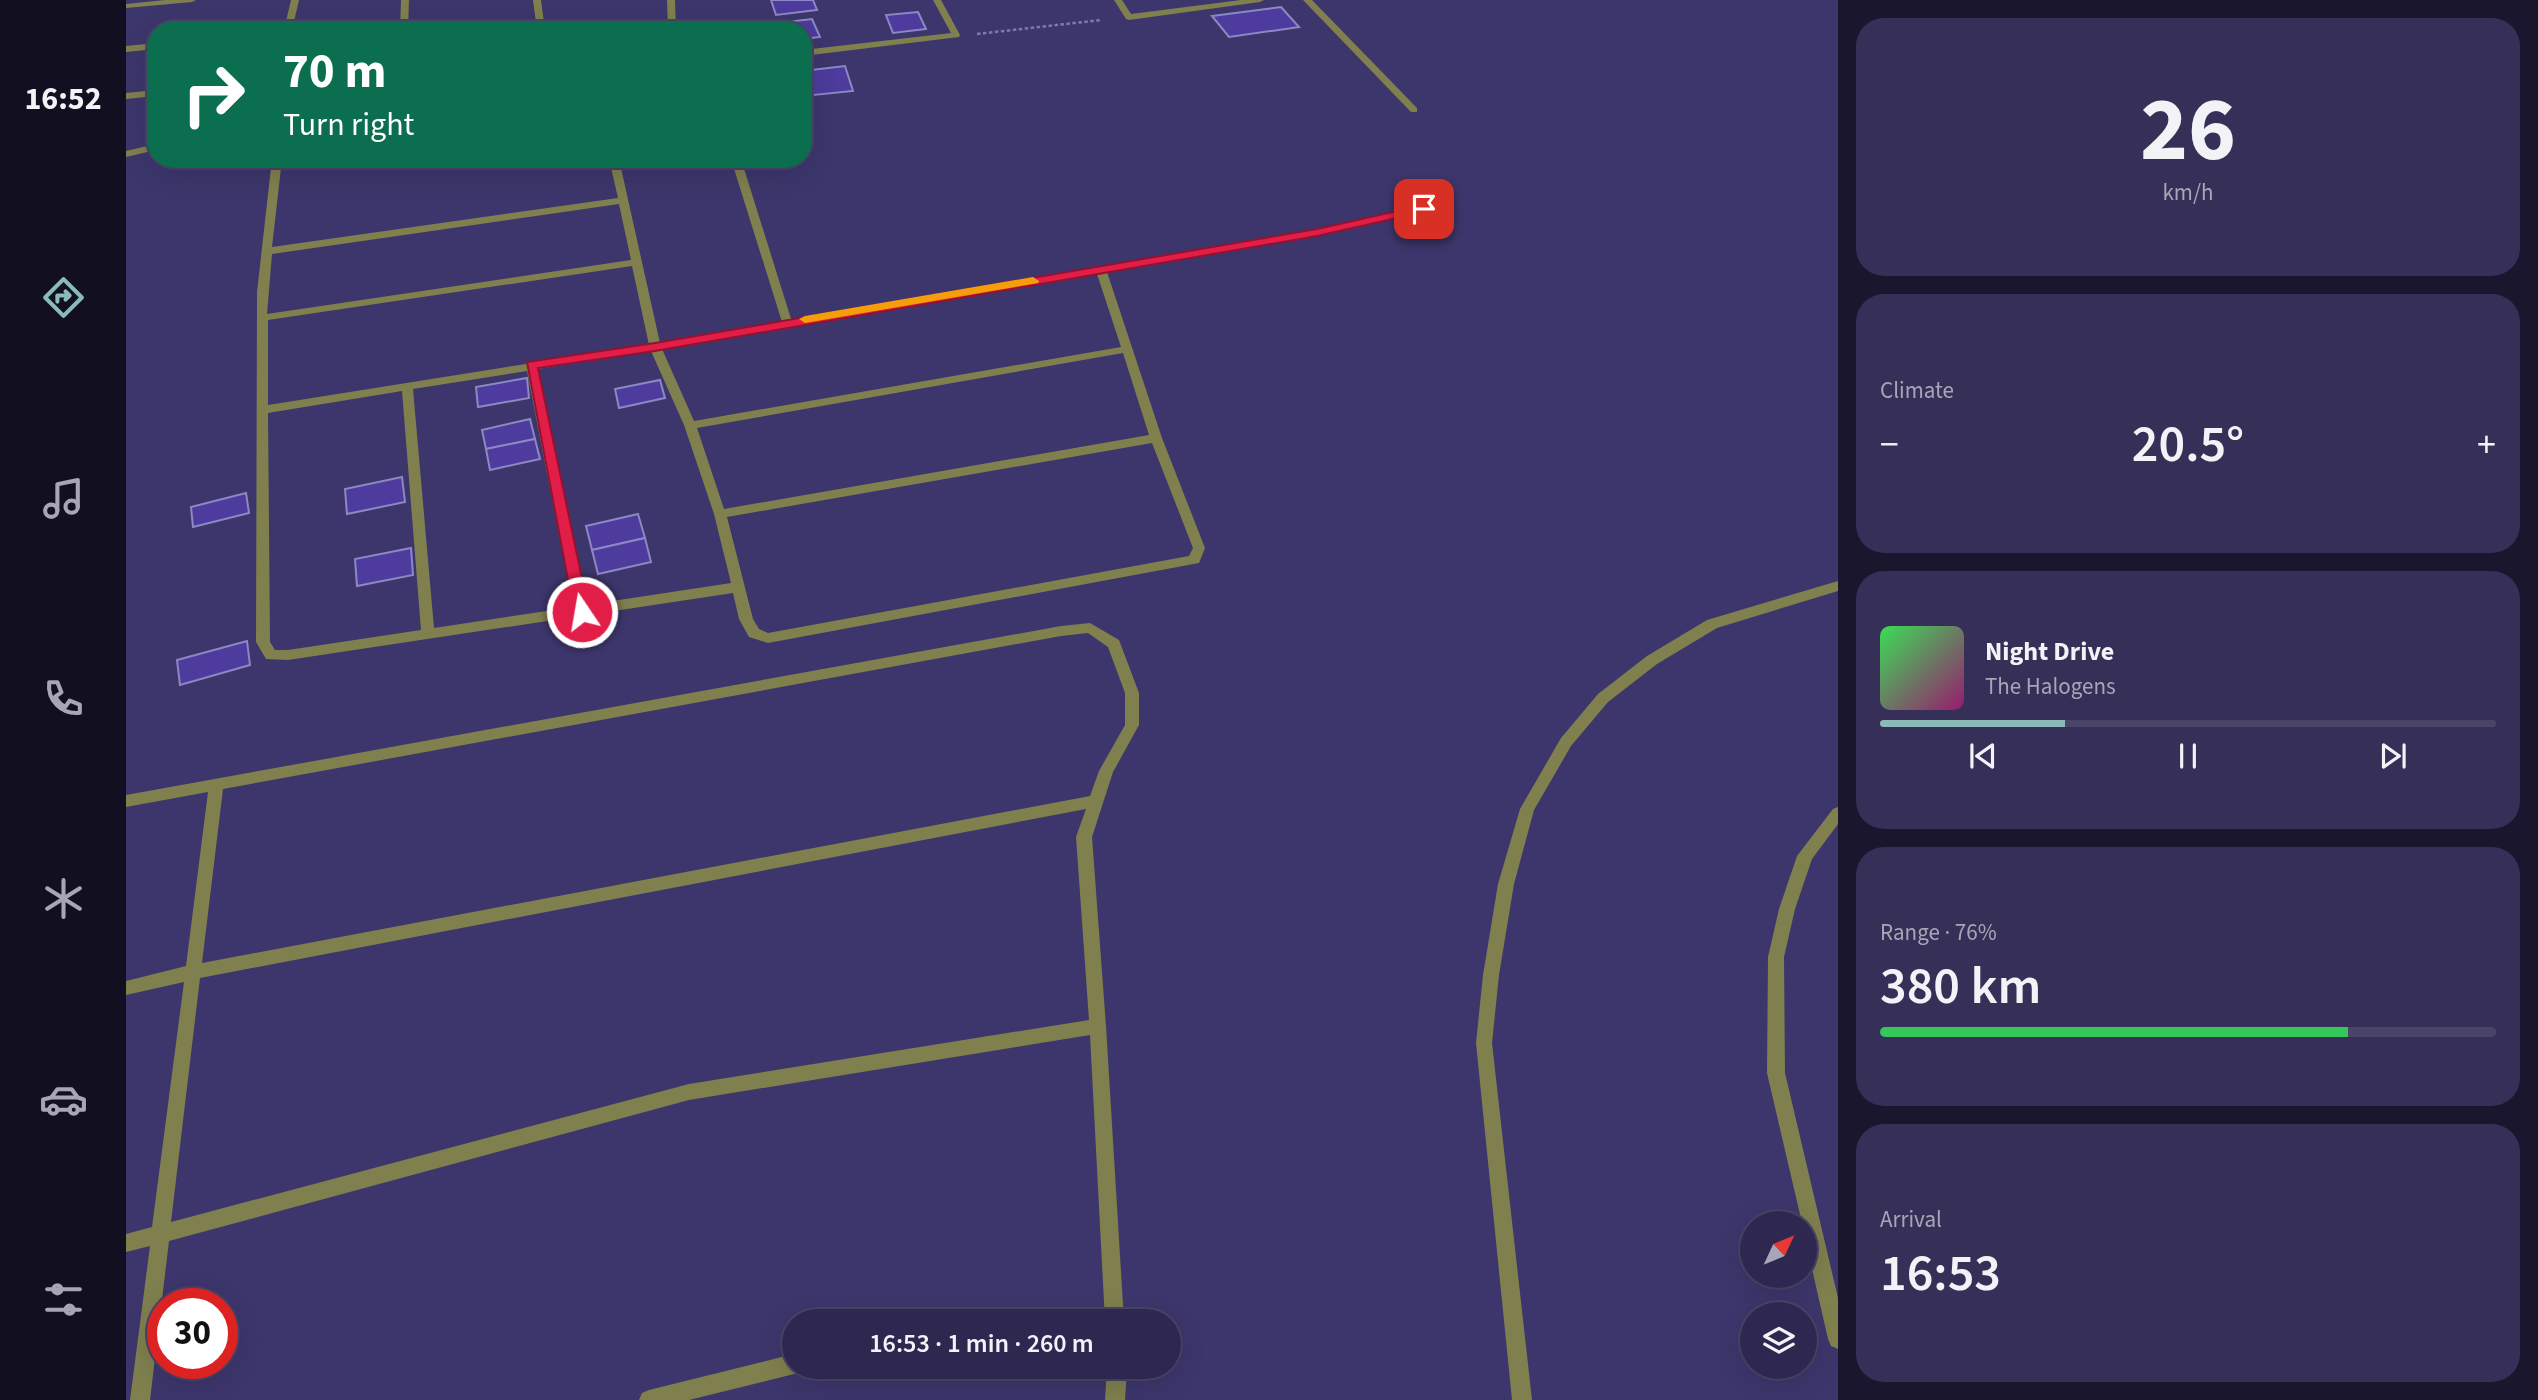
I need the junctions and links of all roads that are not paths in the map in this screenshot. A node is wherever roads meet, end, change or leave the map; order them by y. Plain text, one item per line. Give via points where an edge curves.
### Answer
1 (192, 0) edge
2 (295, 0) edge
3 (405, 0) edge
4 (537, 0) edge
5 (671, 0) edge
6 (937, 0) edge
7 (1118, 0) edge
8 (1260, 0) edge
9 (1307, 0) edge
10 (126, 6) edge
11 (290, 21) edge
12 (404, 21) edge
13 (540, 21) edge
14 (672, 21) edge
15 (147, 47) edge
16 (126, 49) edge
17 (812, 52) edge
18 (147, 94) edge
19 (126, 96) edge
20 (1414, 110) dead end
21 (147, 149) edge
22 (126, 154) edge
23 (276, 168) edge
24 (616, 168) edge
25 (739, 168) edge
26 (622, 200) junction
27 (1424, 209) dead end
28 (268, 251) junction
29 (636, 262) junction
30 (1101, 269) junction
31 (262, 318) junction
32 (787, 322) junction
33 (655, 347) junction
34 (1126, 349) junction
35 (531, 365) junction
36 (407, 386) junction
37 (262, 410) junction
38 (690, 425) junction
39 (1156, 438) junction
40 (720, 514) junction
41 (1838, 586) edge
42 (738, 587) junction
43 (582, 612) junction
44 (428, 635) junction
45 (216, 786) junction
46 (126, 801) edge
47 (1096, 801) junction
48 (1838, 813) edge
49 (192, 972) junction
50 (126, 988) edge
51 (1098, 1026) junction
52 (161, 1233) junction
53 (126, 1243) edge
54 (1114, 1309) edge
55 (1838, 1339) edge
56 (782, 1367) edge
57 (1116, 1379) edge
58 (140, 1400) edge
59 (649, 1400) edge
60 (1115, 1400) edge
61 (1522, 1400) edge

1 - 10 street
2 - 11 street
3 - 12 street
4 - 13 street
5 - 14 street
6 - 17 street via 956,35
7 - 8 street via 1129,17
9 - 20 street
15 - 16 street
18 - 19 street
21 - 22 street
23 - 28 street
24 - 26 street
25 - 32 street
26 - 28 street
26 - 29 street
27 - 30 street via 1317,233
28 - 31 street
29 - 31 street
29 - 33 street
30 - 32 street
30 - 34 street
31 - 37 street
32 - 33 street
33 - 35 street
33 - 38 street
34 - 38 street
34 - 39 street
35 - 36 street
35 - 43 street
36 - 37 street
36 - 44 street
37 - 44 street via 263,642 271,654
38 - 40 street
39 - 40 street
39 - 42 street via 1199,548 1194,560 768,638 754,633
40 - 42 street
41 - 61 street via 1712,624 1651,660 1603,698 1566,742 1527,809 1506,884 1484,1043
42 - 43 street
43 - 44 street
45 - 46 street
45 - 47 street via 1090,628 1114,644 1132,693 1132,725 1106,771
45 - 49 street
47 - 49 street
47 - 51 street via 1084,837
48 - 55 street via 1805,856 1778,945 1776,1073
49 - 50 street
49 - 52 street
51 - 52 street via 689,1092
51 - 54 street
52 - 53 street
52 - 58 street
56 - 59 street
57 - 60 street

